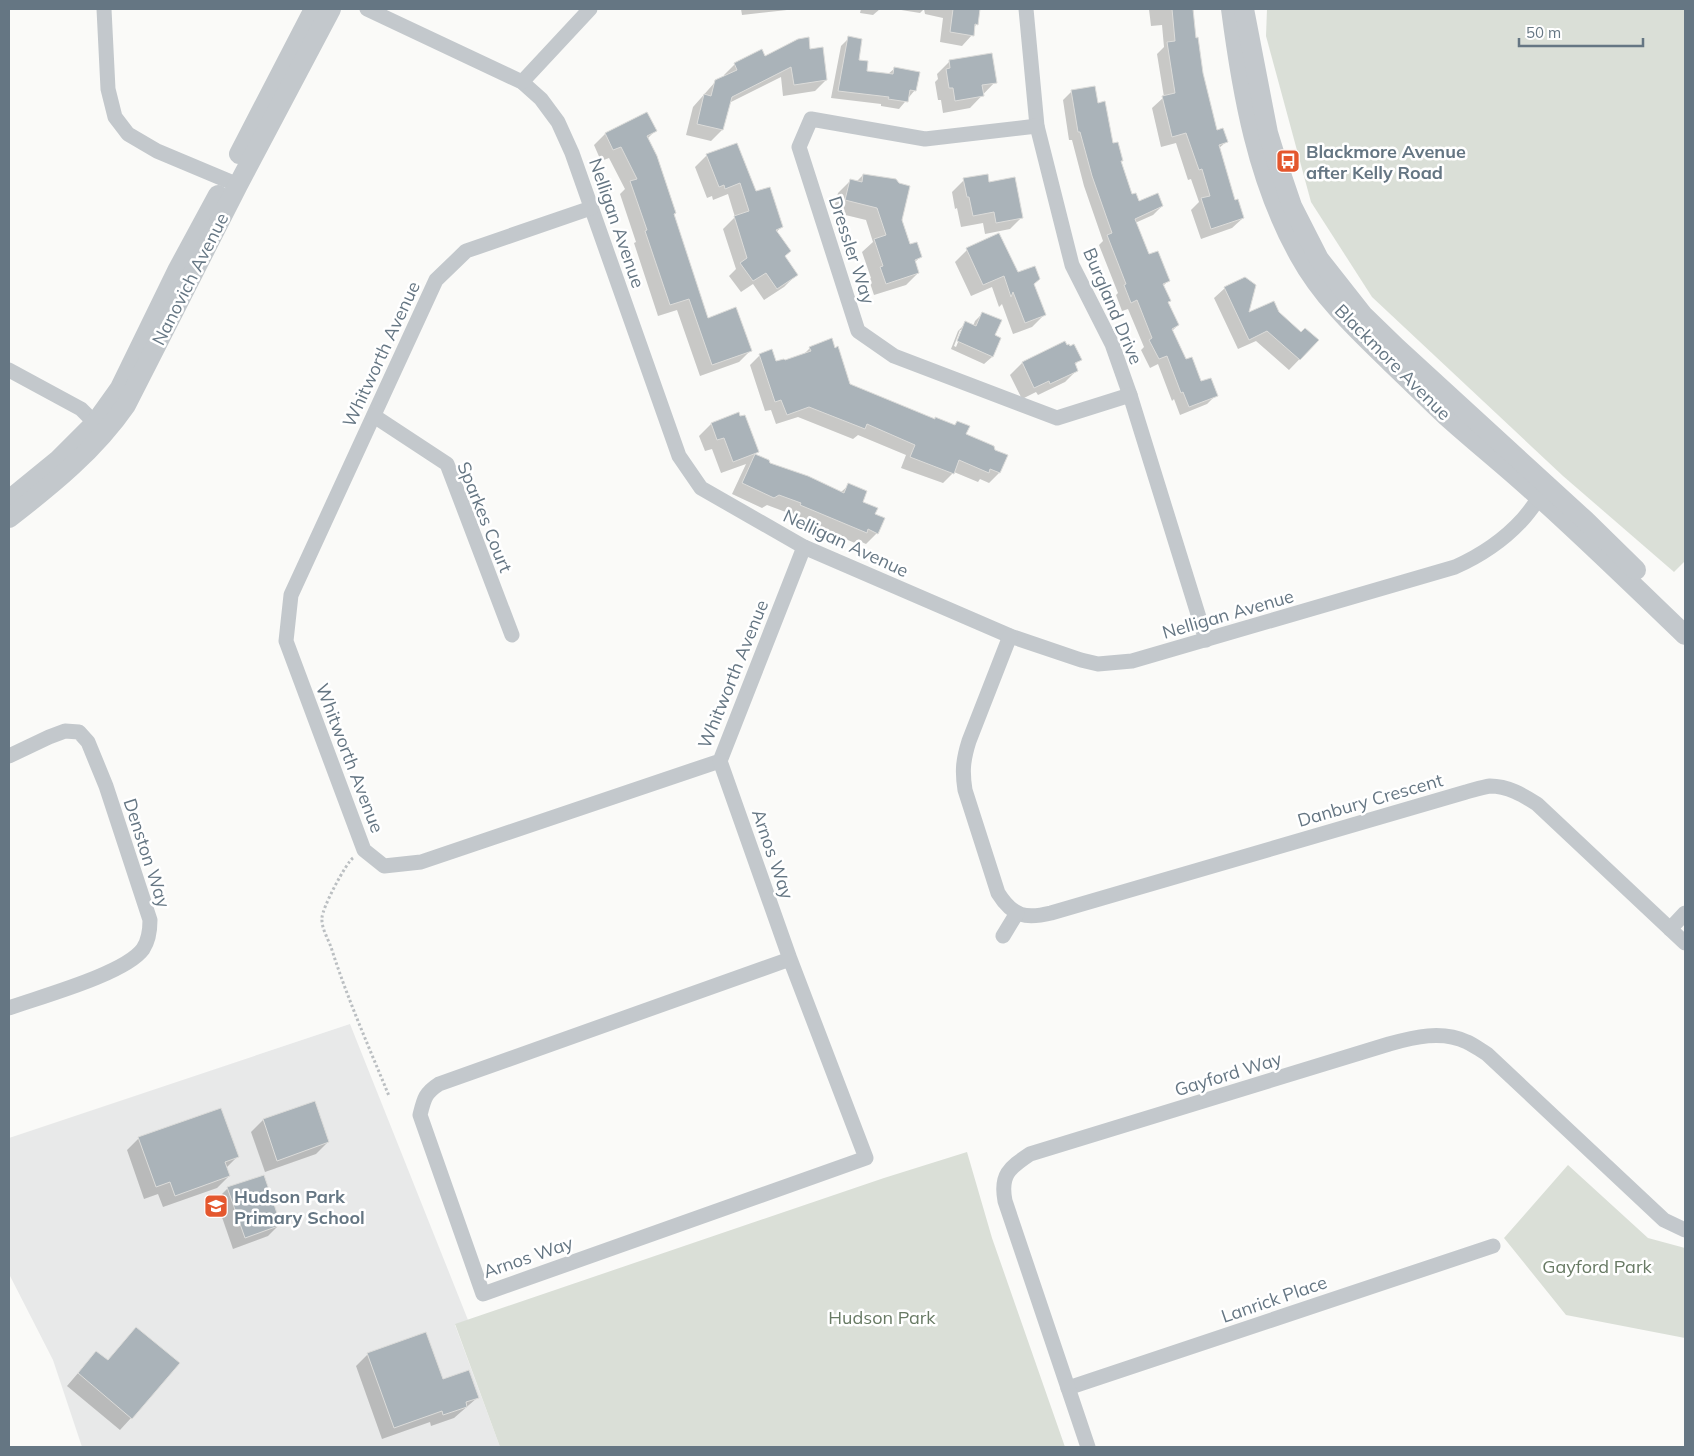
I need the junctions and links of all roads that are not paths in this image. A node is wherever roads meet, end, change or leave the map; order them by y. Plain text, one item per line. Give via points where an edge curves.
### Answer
1 (104, 9) edge
2 (314, 9) edge
3 (331, 9) edge
4 (367, 9) edge
5 (590, 9) edge
6 (1026, 9) edge
7 (1231, 9) edge
8 (1244, 9) edge
9 (522, 82) junction
10 (1037, 126) junction
11 (232, 183) junction
12 (591, 208) junction
13 (9, 370) edge
14 (1130, 395) junction
15 (374, 416) junction
16 (100, 428) junction
17 (1544, 492) junction
18 (9, 500) edge
19 (9, 518) edge
20 (804, 547) junction
21 (1685, 617) edge
22 (512, 635) dead end
23 (1010, 636) junction
24 (1685, 636) edge
25 (1206, 640) junction
26 (9, 756) edge
27 (720, 761) junction
28 (1017, 913) junction
29 (1685, 913) edge
30 (1670, 929) junction
31 (1003, 936) dead end
32 (1685, 943) edge
33 (790, 959) junction
34 (9, 1008) edge
35 (1685, 1230) edge
36 (1493, 1246) dead end
37 (1068, 1388) junction
38 (1088, 1447) edge

1 - 11 street via 108,89 116,117 128,134 157,151
2 - 11 street, Nanovich Avenue
3 - 11 street, Nanovich Avenue
4 - 9 street, Nelligan Avenue
5 - 9 street
6 - 10 street, Burgland Drive
7 - 17 street, Blackmore Avenue via 1254,139 1268,187 1304,263 1342,314 1446,415
8 - 17 street, Blackmore Avenue via 1268,133 1292,206 1319,259 1363,315
9 - 12 street, Nelligan Avenue via 541,99 558,122
10 - 14 street, Burgland Drive via 1072,265 1112,344
10 - 14 street, Dressler Way via 925,139 810,120 799,147 858,331 894,356 1057,418
11 - 16 street, Nanovich Avenue via 178,268
12 - 15 street, Whitworth Avenue via 466,251 436,280
12 - 20 street, Nelligan Avenue via 679,456 700,488
13 - 16 street via 81,409
14 - 25 street, Burgland Drive
15 - 22 street, Sparkes Court via 447,464
15 - 27 street, Whitworth Avenue via 291,595 286,641 364,850 384,866 421,862
16 - 18 street, Nanovich Avenue
16 - 19 street, Nanovich Avenue via 86,452
17 - 21 street, Blackmore Avenue via 1586,520
17 - 24 street, Blackmore Avenue
17 - 25 street, Nelligan Avenue via 1505,538 1455,567
20 - 23 street, Nelligan Avenue
20 - 27 street, Whitworth Avenue
23 - 25 street, Nelligan Avenue via 1098,664 1132,661
23 - 28 street via 969,741 962,772 998,894
26 - 34 street, Denston Way via 65,731 78,732 88,742 106,786 150,920 149,938 142,951 128,962 82,983
27 - 33 street, Arnos Way
28 - 30 street, Danbury Crescent via 1027,917 1051,913 1490,786 1516,792 1537,804
28 - 31 street
29 - 30 street
30 - 32 street, Danbury Crescent
33 - 33 street, Arnos Way via 431,1089 424,1097 420,1115 483,1294 866,1158
35 - 37 street, Gayford Way via 1664,1220 1487,1054 1465,1041 1441,1035 1415,1037 1030,1154 1015,1164 1005,1175 1002,1187 1004,1201
36 - 37 street, Lanrick Place
37 - 38 street, Gayford Way

